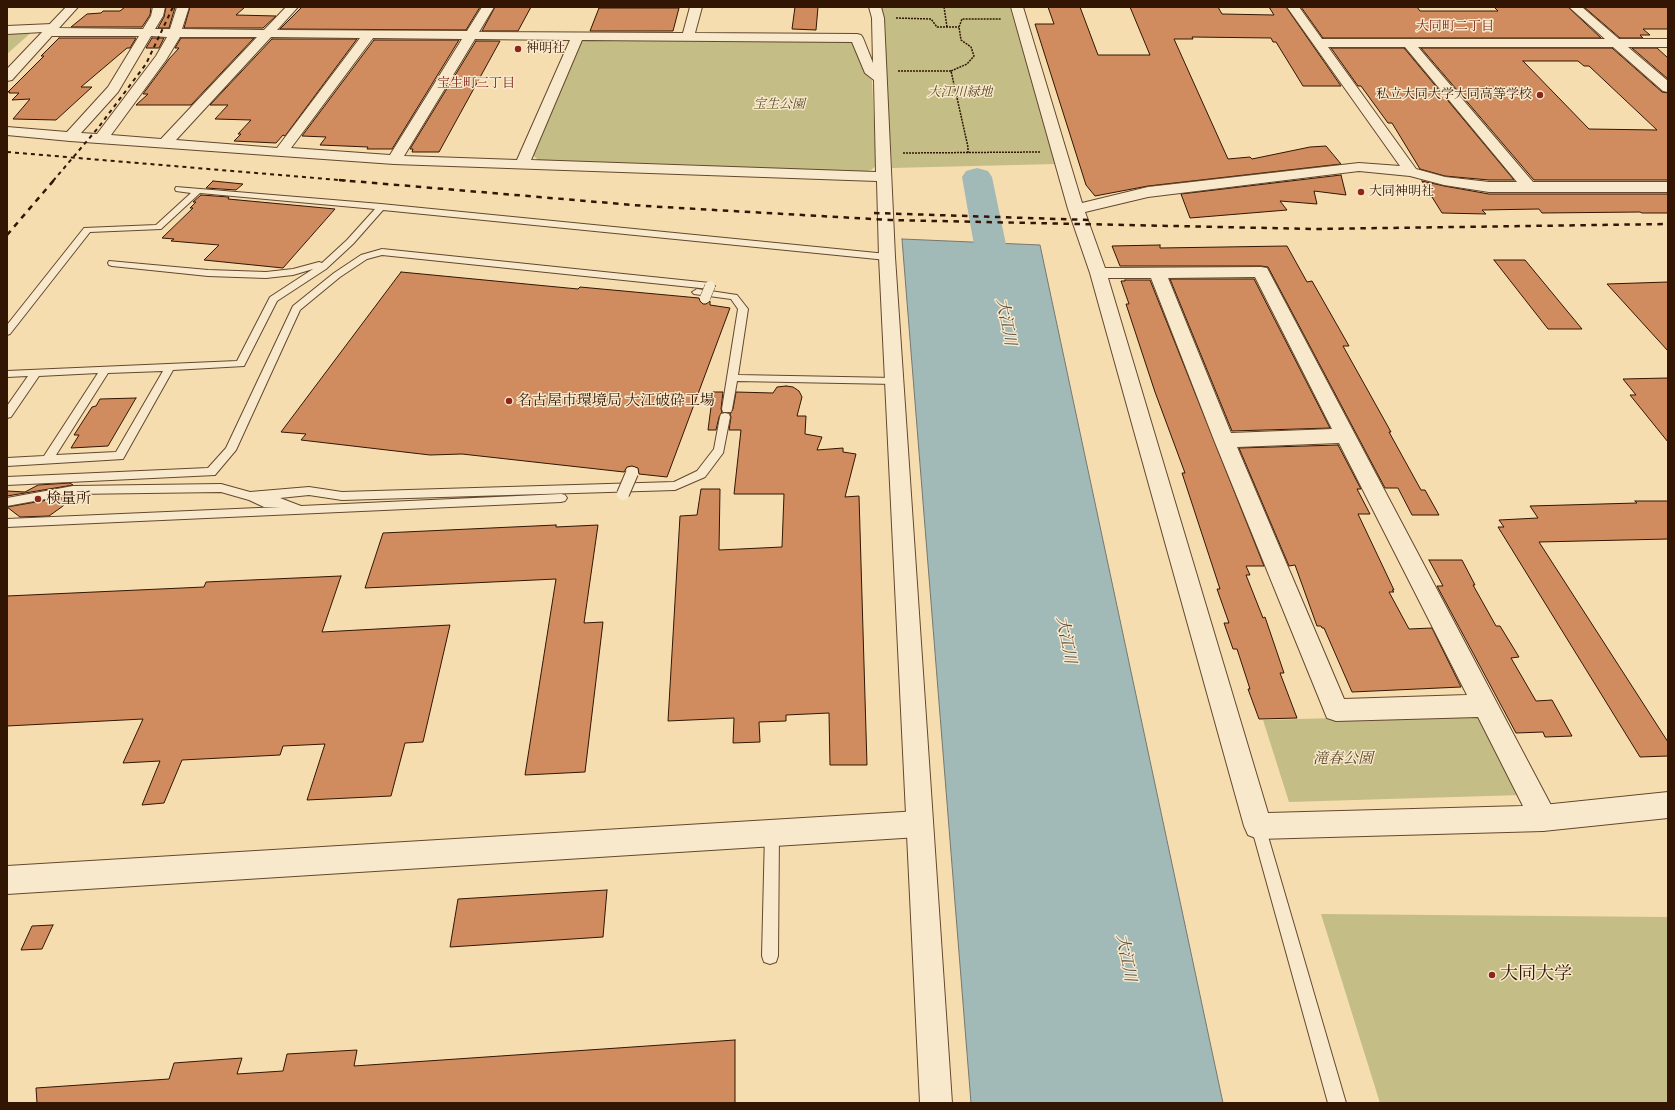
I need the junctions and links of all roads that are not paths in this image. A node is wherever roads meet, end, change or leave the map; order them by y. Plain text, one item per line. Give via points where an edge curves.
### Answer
1 (72, 7) edge
2 (159, 7) edge
3 (183, 7) edge
4 (292, 7) edge
5 (488, 7) edge
6 (696, 7) edge
7 (1293, 7) edge
8 (1575, 7) edge
9 (876, 12) edge
10 (1020, 13) edge
11 (7, 30) edge
12 (50, 30) junction
13 (147, 33) junction
14 (175, 34) junction
15 (268, 34) junction
16 (369, 35) junction
17 (469, 36) junction
18 (577, 36) junction
19 (688, 37) junction
20 (1615, 42) junction
21 (1319, 43) junction
22 (1408, 43) junction
23 (1668, 43) edge
24 (879, 74) junction
25 (7, 77) edge
26 (1668, 88) edge
27 (7, 131) edge
28 (70, 137) junction
29 (101, 139) junction
30 (165, 144) junction
31 (281, 152) junction
32 (394, 160) junction
33 (522, 164) junction
34 (1411, 172) junction
35 (883, 177) junction
36 (1528, 186) junction
37 (1668, 187) edge
38 (179, 189) dead end
39 (198, 191) junction
40 (381, 207) junction
41 (1076, 209) junction
42 (405, 255) junction
43 (887, 257) junction
44 (330, 261) junction
45 (112, 263) dead end
46 (1157, 272) junction
47 (1098, 273) junction
48 (705, 298) dead end
49 (7, 332) edge
50 (170, 367) junction
51 (105, 370) junction
52 (36, 373) junction
53 (7, 374) edge
54 (732, 378) junction
55 (894, 380) junction
56 (7, 414) edge
57 (1345, 436) junction
58 (1224, 440) junction
59 (47, 460) junction
60 (7, 462) edge
61 (632, 473) dead end
62 (7, 480) edge
63 (250, 496) junction
64 (7, 502) edge
65 (303, 510) junction
66 (7, 523) edge
67 (1485, 706) junction
68 (1668, 805) edge
69 (1543, 818) junction
70 (919, 824) junction
71 (1258, 826) junction
72 (772, 833) junction
73 (7, 880) edge
74 (770, 956) dead end
75 (936, 1103) edge
76 (1337, 1103) edge

1 - 12 street
2 - 13 street
3 - 14 street
4 - 15 street
5 - 17 street
6 - 19 street
7 - 21 street
8 - 20 street
9 - 24 street
10 - 41 street
11 - 12 street
12 - 13 street
12 - 25 street
13 - 14 street
13 - 28 street via 113,88
14 - 15 street
14 - 29 street via 162,57
15 - 16 street
15 - 30 street
16 - 17 street
16 - 31 street
17 - 18 street
17 - 32 street
18 - 19 street
18 - 33 street
19 - 24 street via 857,38 871,73
20 - 22 street
20 - 23 street
20 - 26 street
21 - 22 street
21 - 34 street
22 - 36 street
24 - 35 street
27 - 28 street
28 - 29 street
29 - 30 street
30 - 31 street
31 - 32 street
32 - 33 street
33 - 35 street
34 - 36 street via 1444,181 1489,187
34 - 41 street via 1359,167 1309,172 1148,192
35 - 43 street
36 - 37 street
38 - 39 lane
39 - 40 lane
39 - 49 lane via 158,227 87,230
40 - 43 lane
40 - 44 lane
41 - 47 street
42 - 48 lane, bridge via 710,286
42 - 54 lane via 472,270 734,297 743,309
42 - 62 lane via 382,252 364,257 296,308 231,450 211,472
43 - 55 street
44 - 45 lane via 293,272 266,275 208,273
44 - 50 lane via 273,299 240,364
46 - 47 street
46 - 57 street via 1261,272
46 - 58 street
47 - 71 street
50 - 51 lane
50 - 59 lane via 119,456
51 - 52 lane
51 - 59 lane
52 - 53 lane
52 - 56 lane
54 - 55 lane
54 - 63 lane via 719,450 701,474 675,486 342,496 309,491
55 - 70 street
57 - 58 street
57 - 67 street
58 - 67 street via 1336,710
59 - 60 lane
61 - 65 lane, bridge via 623,494
63 - 64 lane via 221,488 73,490
63 - 65 lane via 264,503 280,502
65 - 66 lane
67 - 69 street
68 - 69 street
69 - 71 street
70 - 72 street
70 - 75 street
71 - 76 lane
72 - 73 street
72 - 74 lane

